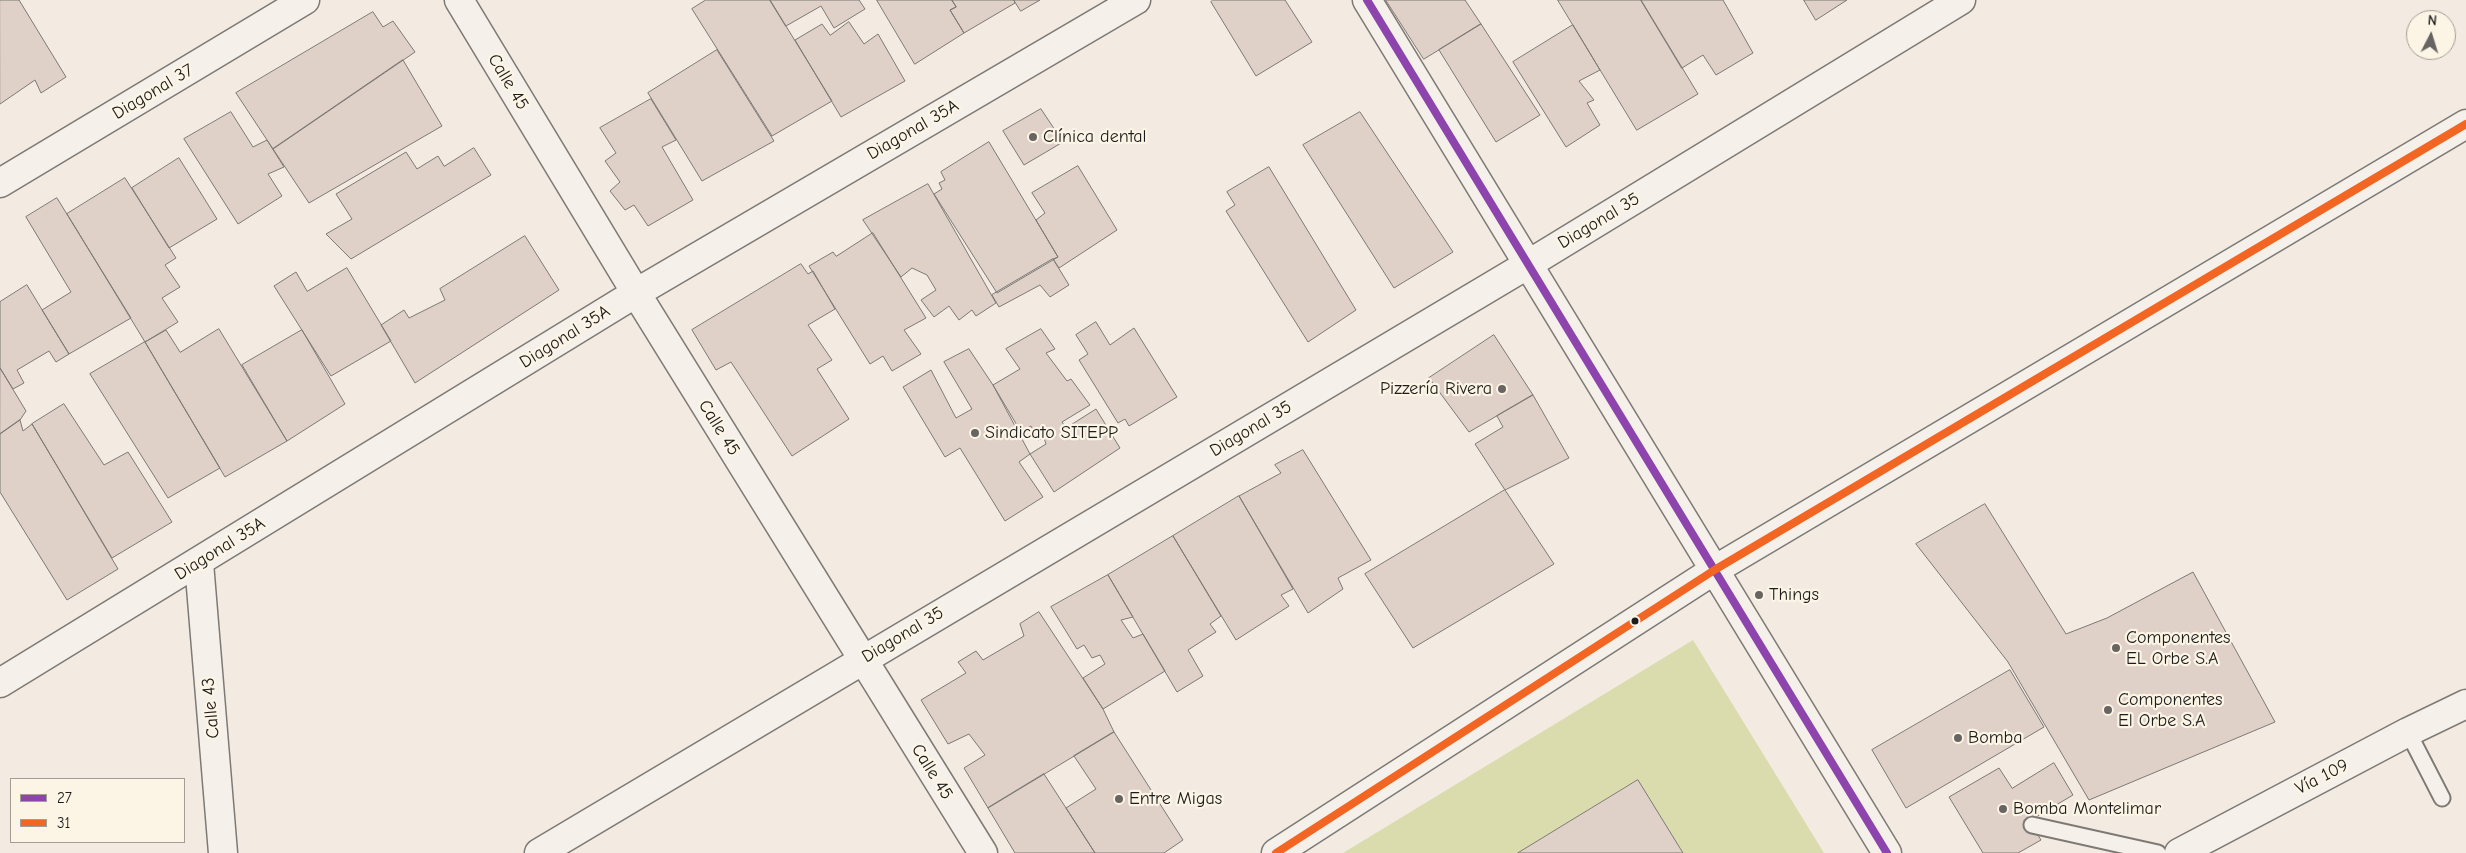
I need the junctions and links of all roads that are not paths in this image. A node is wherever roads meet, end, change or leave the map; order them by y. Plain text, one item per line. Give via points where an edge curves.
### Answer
1 (305, 0) edge
2 (459, 0) edge
3 (1136, 0) edge
4 (1367, 0) edge
5 (1961, 0) edge
6 (2466, 124) edge
7 (0, 183) edge
8 (1527, 265) junction
9 (636, 293) junction
10 (199, 563) junction
11 (1716, 569) junction
12 (862, 660) junction
13 (0, 683) edge
14 (2466, 704) edge
15 (2408, 732) junction
16 (2442, 798) dead end
17 (2032, 825) dead end
18 (223, 853) edge
19 (539, 853) edge
20 (983, 853) edge
21 (1276, 853) edge
22 (1887, 853) edge
23 (2158, 853) edge
24 (2179, 853) edge

1 - 7 street, Diagonal 37
2 - 9 street, Calle 45
3 - 9 street, Diagonal 35A
4 - 8 street
5 - 8 street, Diagonal 35
6 - 11 street
8 - 11 street
8 - 12 street, Diagonal 35
9 - 10 street, Diagonal 35A
9 - 12 street, Calle 45
10 - 13 street, Diagonal 35A
10 - 18 street, Calle 43
11 - 21 street
11 - 22 street
12 - 19 street, Diagonal 35
12 - 20 street, Calle 45
14 - 15 street, Vía 109
15 - 16 lane
15 - 24 street, Vía 109
17 - 23 lane

